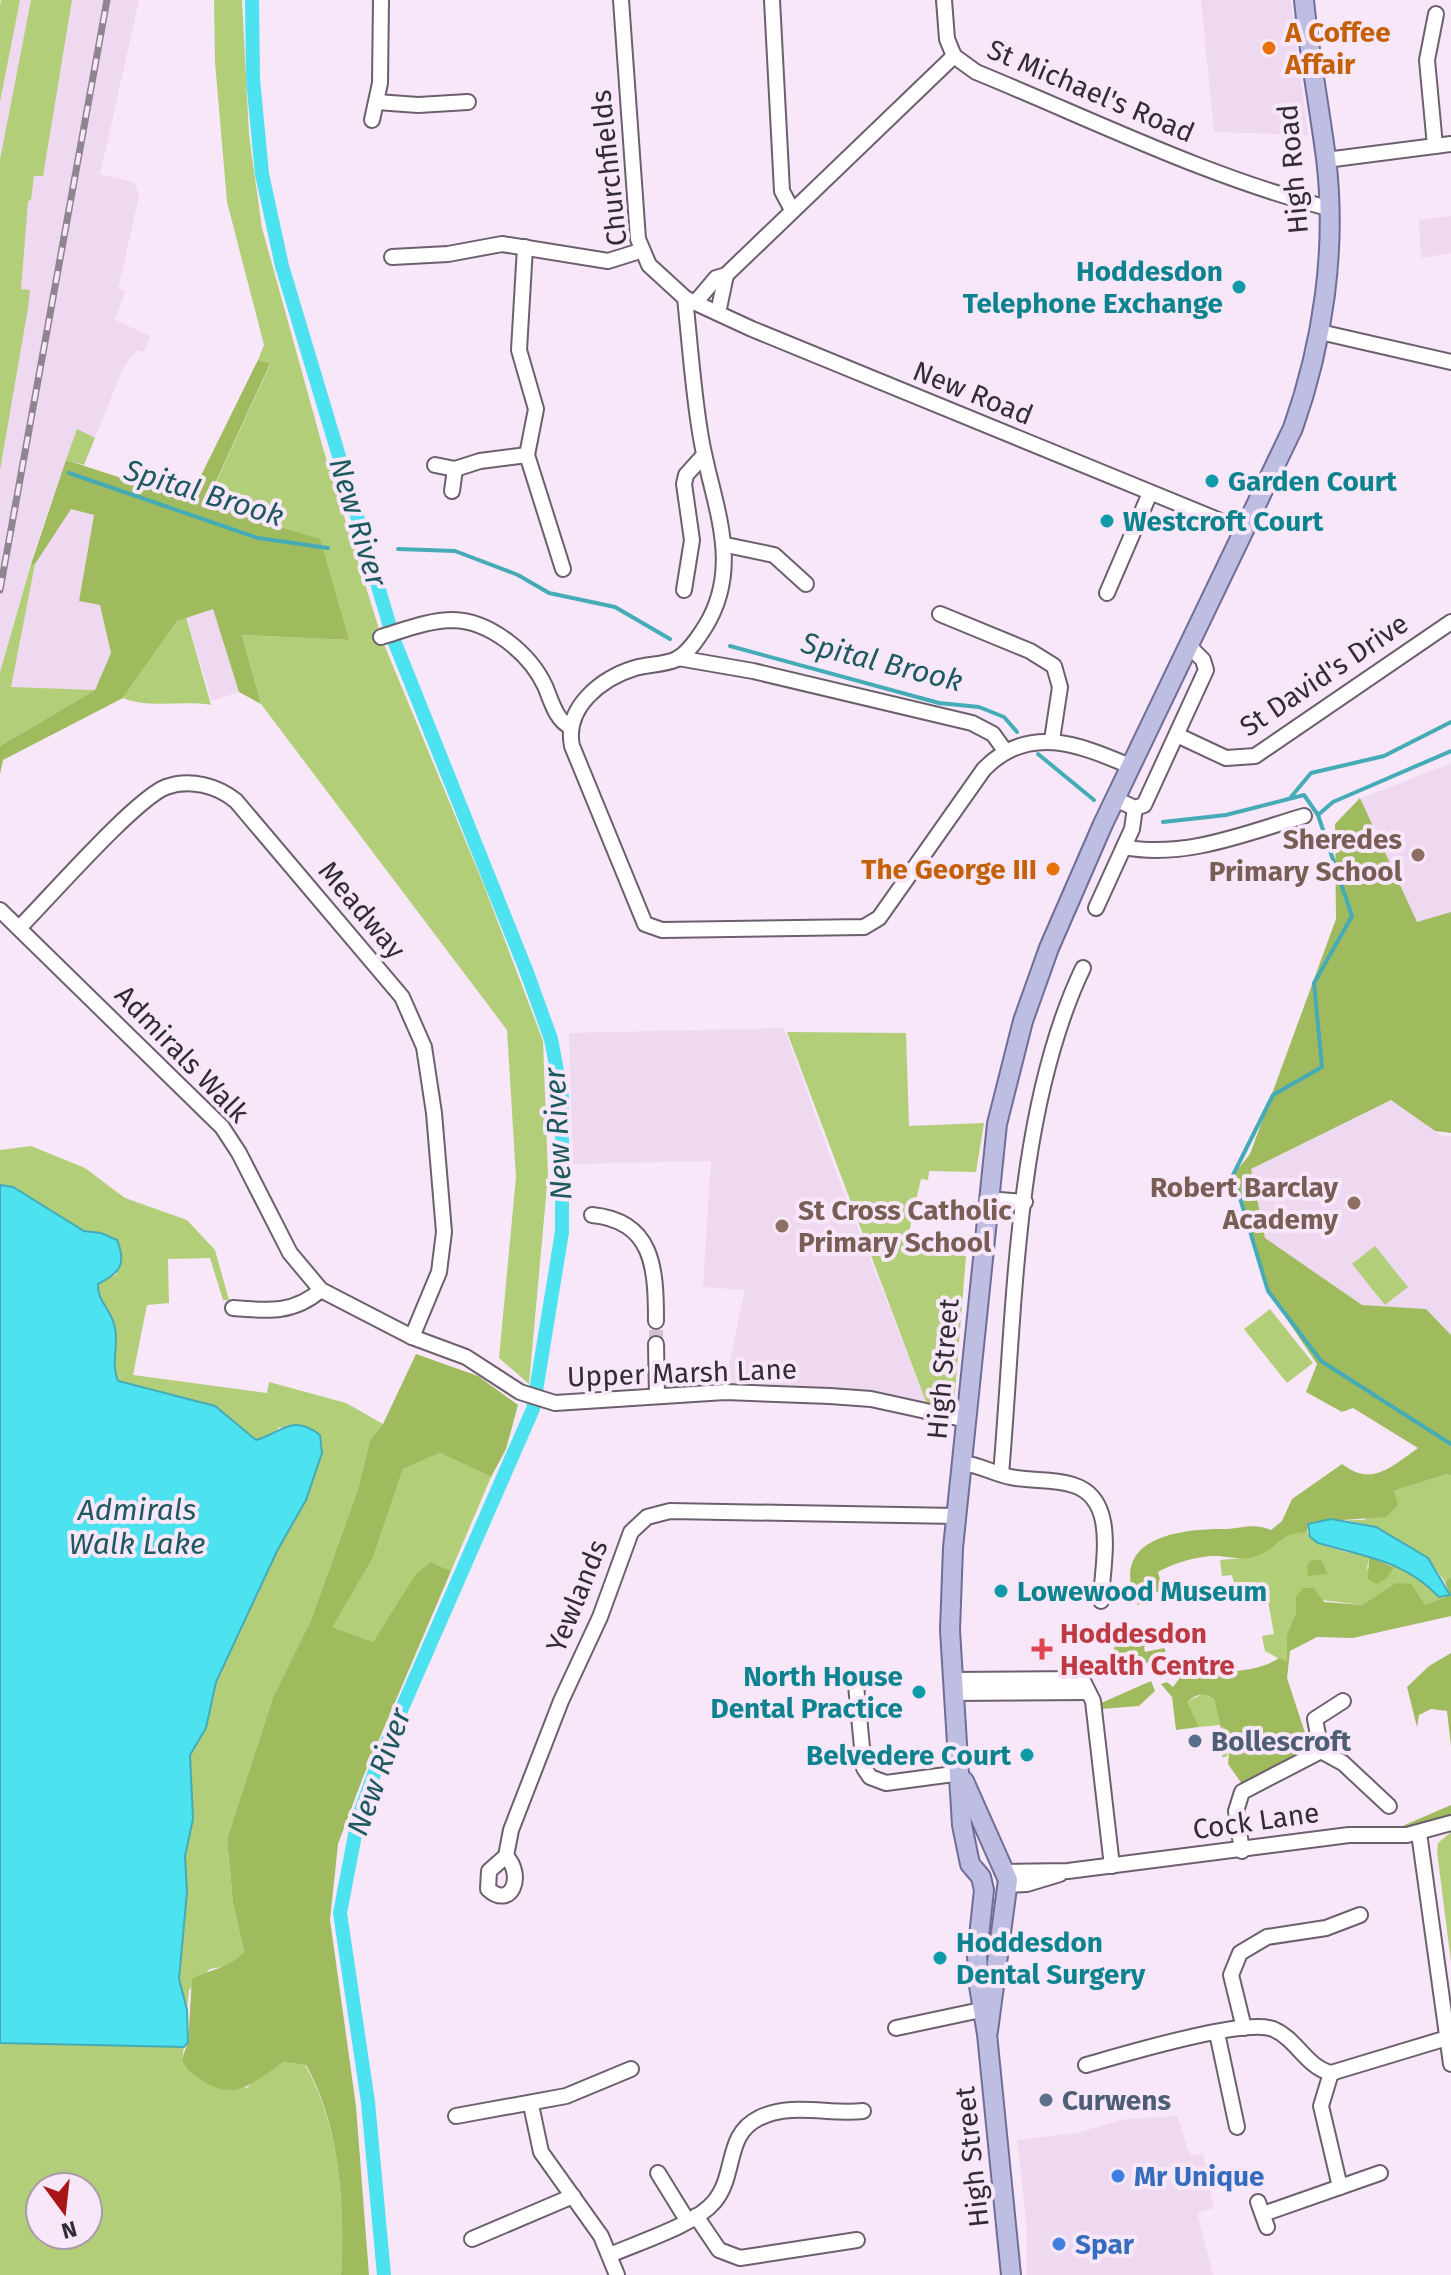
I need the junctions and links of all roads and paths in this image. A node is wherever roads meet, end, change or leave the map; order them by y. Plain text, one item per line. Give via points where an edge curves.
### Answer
1 (381, 0) edge
2 (621, 0) edge
3 (772, 0) edge
4 (944, 0) edge
5 (1304, 0) edge
6 (1436, 14) dead end
7 (954, 56) junction
8 (377, 102) junction
9 (468, 102) dead end
10 (372, 120) dead end
11 (1451, 144) edge
12 (1435, 146) junction
13 (1326, 160) junction
14 (1328, 208) junction
15 (792, 210) junction
16 (525, 247) junction
17 (640, 251) junction
18 (392, 257) dead end
19 (726, 275) junction
20 (690, 300) junction
21 (718, 313) junction
22 (1320, 332) junction
23 (1451, 362) edge
24 (527, 455) junction
25 (704, 455) junction
26 (435, 465) dead end
27 (455, 469) junction
28 (452, 491) dead end
29 (1150, 493) junction
30 (1245, 531) junction
31 (726, 545) junction
32 (563, 569) dead end
33 (806, 584) dead end
34 (684, 590) dead end
35 (1107, 593) dead end
36 (940, 614) dead end
37 (1451, 618) edge
38 (381, 637) dead end
39 (1188, 645) junction
40 (678, 658) junction
41 (571, 727) junction
42 (1179, 736) junction
43 (1052, 740) junction
44 (1006, 752) junction
45 (1130, 766) junction
46 (1115, 799) junction
47 (1135, 808) junction
48 (1304, 816) dead end
49 (1124, 847) junction
50 (1096, 908) dead end
51 (0, 910) edge
52 (19, 928) junction
53 (1083, 968) dead end
54 (988, 1199) junction
55 (1025, 1202) junction
56 (592, 1215) dead end
57 (321, 1290) junction
58 (233, 1308) dead end
59 (656, 1321) tunnel mouth
60 (412, 1337) junction
61 (656, 1344) tunnel mouth
62 (657, 1396) junction
63 (967, 1420) junction
64 (962, 1463) junction
65 (1001, 1474) junction
66 (957, 1516) junction
67 (1101, 1601) dead end
68 (856, 1685) dead end
69 (953, 1686) junction
70 (1343, 1701) dead end
71 (1321, 1751) junction
72 (961, 1773) junction
73 (1389, 1806) dead end
74 (1451, 1823) edge
75 (1419, 1833) junction
76 (1242, 1851) junction
77 (506, 1856) dead end
78 (1112, 1866) junction
79 (1004, 1879) junction
80 (983, 1884) junction
81 (1360, 1915) dead end
82 (987, 2008) junction
83 (896, 2028) dead end
84 (1244, 2028) junction
85 (1217, 2033) junction
86 (1447, 2038) junction
87 (1451, 2064) edge
88 (1086, 2065) dead end
89 (631, 2069) dead end
90 (1331, 2073) junction
91 (531, 2105) junction
92 (863, 2111) dead end
93 (456, 2116) dead end
94 (1237, 2127) dead end
95 (658, 2173) dead end
96 (1380, 2173) dead end
97 (1340, 2187) junction
98 (573, 2196) junction
99 (1263, 2214) dead end
100 (691, 2218) junction
101 (472, 2239) dead end
102 (857, 2240) dead end
103 (610, 2255) junction
104 (617, 2275) edge
105 (1011, 2275) edge

1 - 8 street
2 - 17 street, Churchfields
3 - 15 street via 782,191
4 - 7 street
5 - 13 main road, High Road
6 - 12 street via 1427,60
7 - 14 street, St Michael's Road via 976,72 1203,166
7 - 15 street, St Michael's Road
8 - 9 street
8 - 10 street
11 - 12 street
12 - 13 street
13 - 14 main road, High Road
14 - 22 main road, High Road
15 - 19 street, St Michael's Road
16 - 17 street via 608,261
16 - 18 street via 492,245
16 - 24 street via 519,330 521,360 535,401
17 - 20 street, Churchfields via 661,280
19 - 20 street, St Michael's Road
19 - 21 street
20 - 21 street, New Road
20 - 25 street
21 - 29 street, New Road
22 - 23 street
22 - 30 main road, High Road via 1293,428
24 - 27 street
24 - 32 street
25 - 31 street
25 - 34 street via 684,484 692,551
26 - 27 street
27 - 28 street
29 - 30 street, New Road
29 - 35 street
30 - 39 main road, High Street
31 - 33 street via 774,555
31 - 40 street via 717,602 698,637
36 - 43 street via 1054,666 1060,687
37 - 42 street, St David's Drive via 1255,756 1226,758
38 - 41 street via 463,621 516,647 537,671 562,722
39 - 42 street via 1206,670
39 - 45 main road, High Street
40 - 41 street via 631,670 600,686 582,703
40 - 44 street via 972,723 993,734
41 - 44 street via 572,746 644,921 657,930 870,925 984,769
42 - 47 street via 1148,801
43 - 44 street
43 - 45 street via 1083,746
45 - 46 main road, High Street
46 - 47 street
46 - 54 main road, High Street via 1031,996 1002,1101
47 - 49 street
48 - 49 street via 1186,848 1153,852
49 - 50 street
51 - 52 street, Admirals Walk
52 - 57 street, Admirals Walk via 222,1127 290,1253
52 - 60 street, Meadway via 164,788 204,785 236,801 402,997 421,1035 434,1113 444,1245 439,1272
53 - 55 street via 1043,1081
54 - 55 street
54 - 63 main road, High Street
55 - 65 street
56 - 59 street via 621,1219 638,1233 649,1256
57 - 58 street via 285,1310
57 - 60 street, Admirals Walk
60 - 62 street, Upper Marsh Lane via 466,1357 520,1392 551,1403
61 - 62 street
62 - 63 street, Upper Marsh Lane via 725,1392 871,1399
63 - 64 main road, High Street
64 - 65 street
64 - 66 main road, High Street
65 - 67 street via 1070,1484 1095,1497 1103,1515
66 - 69 main road, High Street via 950,1605
66 - 77 street, Yewlands via 670,1511 647,1517 631,1532 511,1830
68 - 72 street via 864,1768 870,1777 886,1783
69 - 72 main road, High Street
69 - 78 street via 1085,1685 1093,1701
70 - 71 street via 1315,1719
71 - 73 street via 1343,1763
71 - 76 street via 1242,1792 1236,1811
72 - 79 main road, High Street
72 - 80 main road, High Street via 964,1842
74 - 75 street, Cock Lane
75 - 76 street, Cock Lane via 1349,1835
75 - 86 street
76 - 78 street, Cock Lane
78 - 79 street, Cock Lane
79 - 80 main road via 989,1868
79 - 82 main road, High Street
80 - 82 main road, High Street via 977,1955
81 - 84 street via 1317,1930 1267,1937 1240,1953 1231,1975
82 - 83 street
82 - 105 main road, High Street
84 - 85 street
84 - 90 street via 1278,2032
85 - 88 street
85 - 94 street
86 - 87 street
86 - 90 street
89 - 91 street via 603,2084
90 - 97 street via 1321,2106
91 - 93 street
91 - 98 street via 541,2152
92 - 100 street via 786,2110 759,2118 736,2139 720,2194
95 - 100 street
96 - 97 street
97 - 99 street
98 - 101 street
98 - 103 street
100 - 102 street via 719,2250 740,2258
100 - 103 street
103 - 104 street

